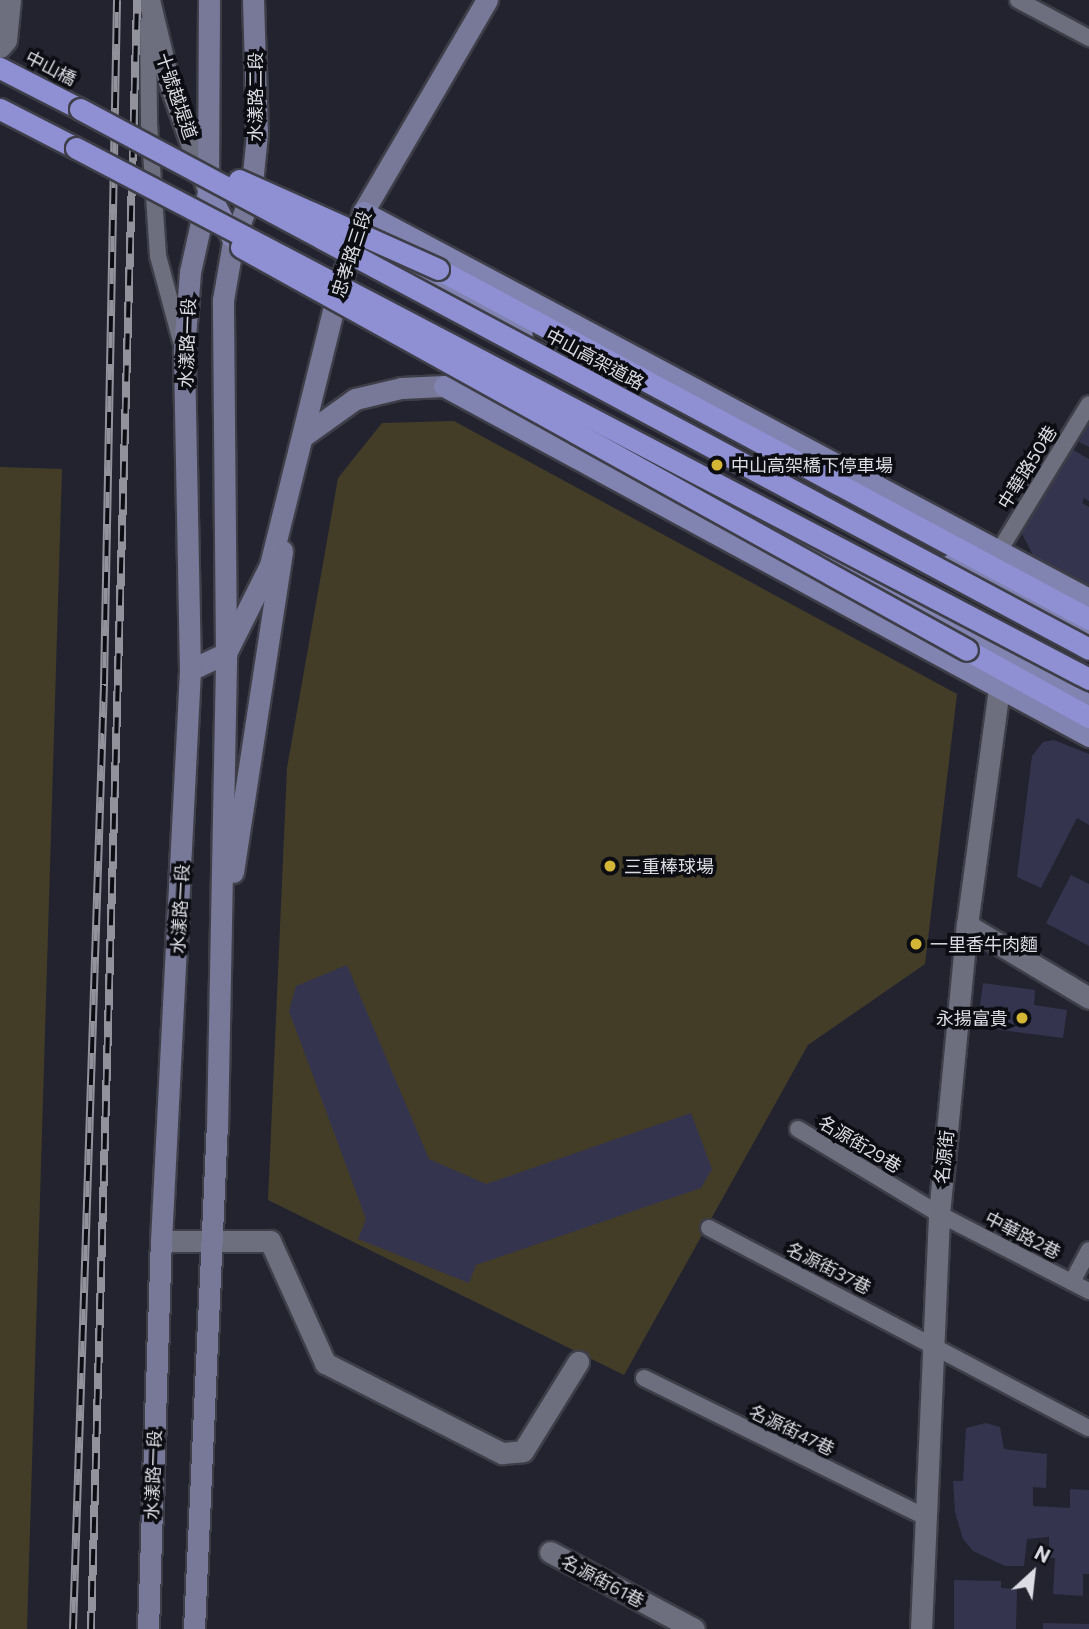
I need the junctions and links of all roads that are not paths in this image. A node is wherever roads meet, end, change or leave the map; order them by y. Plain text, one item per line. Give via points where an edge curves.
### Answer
1 (10, 0) edge
2 (148, 0) edge
3 (209, 0) edge
4 (253, 0) edge
5 (487, 0) edge
6 (1018, 0) edge
7 (1089, 38) edge
8 (0, 47) edge
9 (0, 68) edge
10 (0, 109) edge
11 (80, 109) junction
12 (76, 148) junction
13 (208, 191) junction
14 (251, 194) junction
15 (363, 212) junction
16 (233, 242) junction
17 (354, 242) junction
18 (337, 293) junction
19 (184, 350) junction
20 (444, 386) junction
21 (1089, 404) edge
22 (550, 408) junction
23 (303, 436) junction
24 (288, 493) junction
25 (999, 551) junction
26 (1089, 599) edge
27 (1089, 619) edge
28 (1089, 635) edge
29 (1089, 649) edge
30 (226, 653) junction
31 (190, 670) junction
32 (1089, 679) edge
33 (999, 688) junction
34 (1089, 705) edge
35 (1089, 717) edge
36 (1089, 736) edge
37 (967, 925) junction
38 (221, 947) junction
39 (1089, 998) edge
40 (798, 1129) dead end
41 (939, 1214) junction
42 (709, 1228) dead end
43 (161, 1241) junction
44 (210, 1244) junction
45 (1089, 1250) edge
46 (1072, 1282) junction
47 (1089, 1291) edge
48 (931, 1343) junction
49 (578, 1362) dead end
50 (644, 1378) dead end
51 (1089, 1428) edge
52 (923, 1516) junction
53 (550, 1552) dead end
54 (148, 1629) edge
55 (194, 1629) edge
56 (694, 1629) edge
57 (921, 1629) edge

1 - 8 street via 6,40
2 - 13 street, 十號越堤道 via 168,79
2 - 19 lane via 149,122 158,256
3 - 13 street
4 - 14 street, 水漾路二段 via 257,134
5 - 15 street, 忠孝路三段
6 - 7 lane
9 - 11 highway, 中山橋
10 - 12 highway
11 - 27 highway, bridge via 439,269
11 - 29 highway, 中山高架道路, bridge
12 - 32 highway, bridge
12 - 35 highway, bridge via 402,340
13 - 14 main road
13 - 16 main road
13 - 19 street, 水漾路一段 via 190,272
14 - 16 street, 水漾路一段
14 - 17 main road
15 - 17 street, 忠孝路三段
15 - 25 main road
16 - 18 main road
16 - 30 street, 水漾路一段 via 223,300
17 - 18 street, 忠孝路三段
17 - 28 main road via 746,457
18 - 22 main road
18 - 23 street, 忠孝路三段
19 - 31 street, 水漾路一段
20 - 22 street
20 - 23 street via 401,388 355,399
20 - 33 main road
21 - 25 lane, 中華路50巷
22 - 34 main road
23 - 24 street, 忠孝路三段
24 - 30 street via 270,565
24 - 38 street via 276,603
25 - 26 main road
30 - 31 street
30 - 38 street, 水漾路一段
31 - 43 street, 水漾路一段
33 - 36 main road
33 - 37 street, 名源街
37 - 39 street
37 - 41 street, 名源街
38 - 44 street, 水漾路一段
40 - 41 lane, 名源街29巷
41 - 46 lane, 中華路2巷
41 - 48 street, 名源街
42 - 48 lane, 名源街37巷
43 - 44 street
43 - 54 street, 水漾路一段
44 - 49 street via 270,1241 325,1363 502,1453 523,1451
44 - 55 street, 水漾路一段
45 - 46 lane
46 - 47 lane, 中華路2巷
48 - 51 lane, 名源街37巷
48 - 52 street, 名源街
50 - 52 lane, 名源街47巷
52 - 57 street, 名源街
53 - 56 street, 名源街61巷

